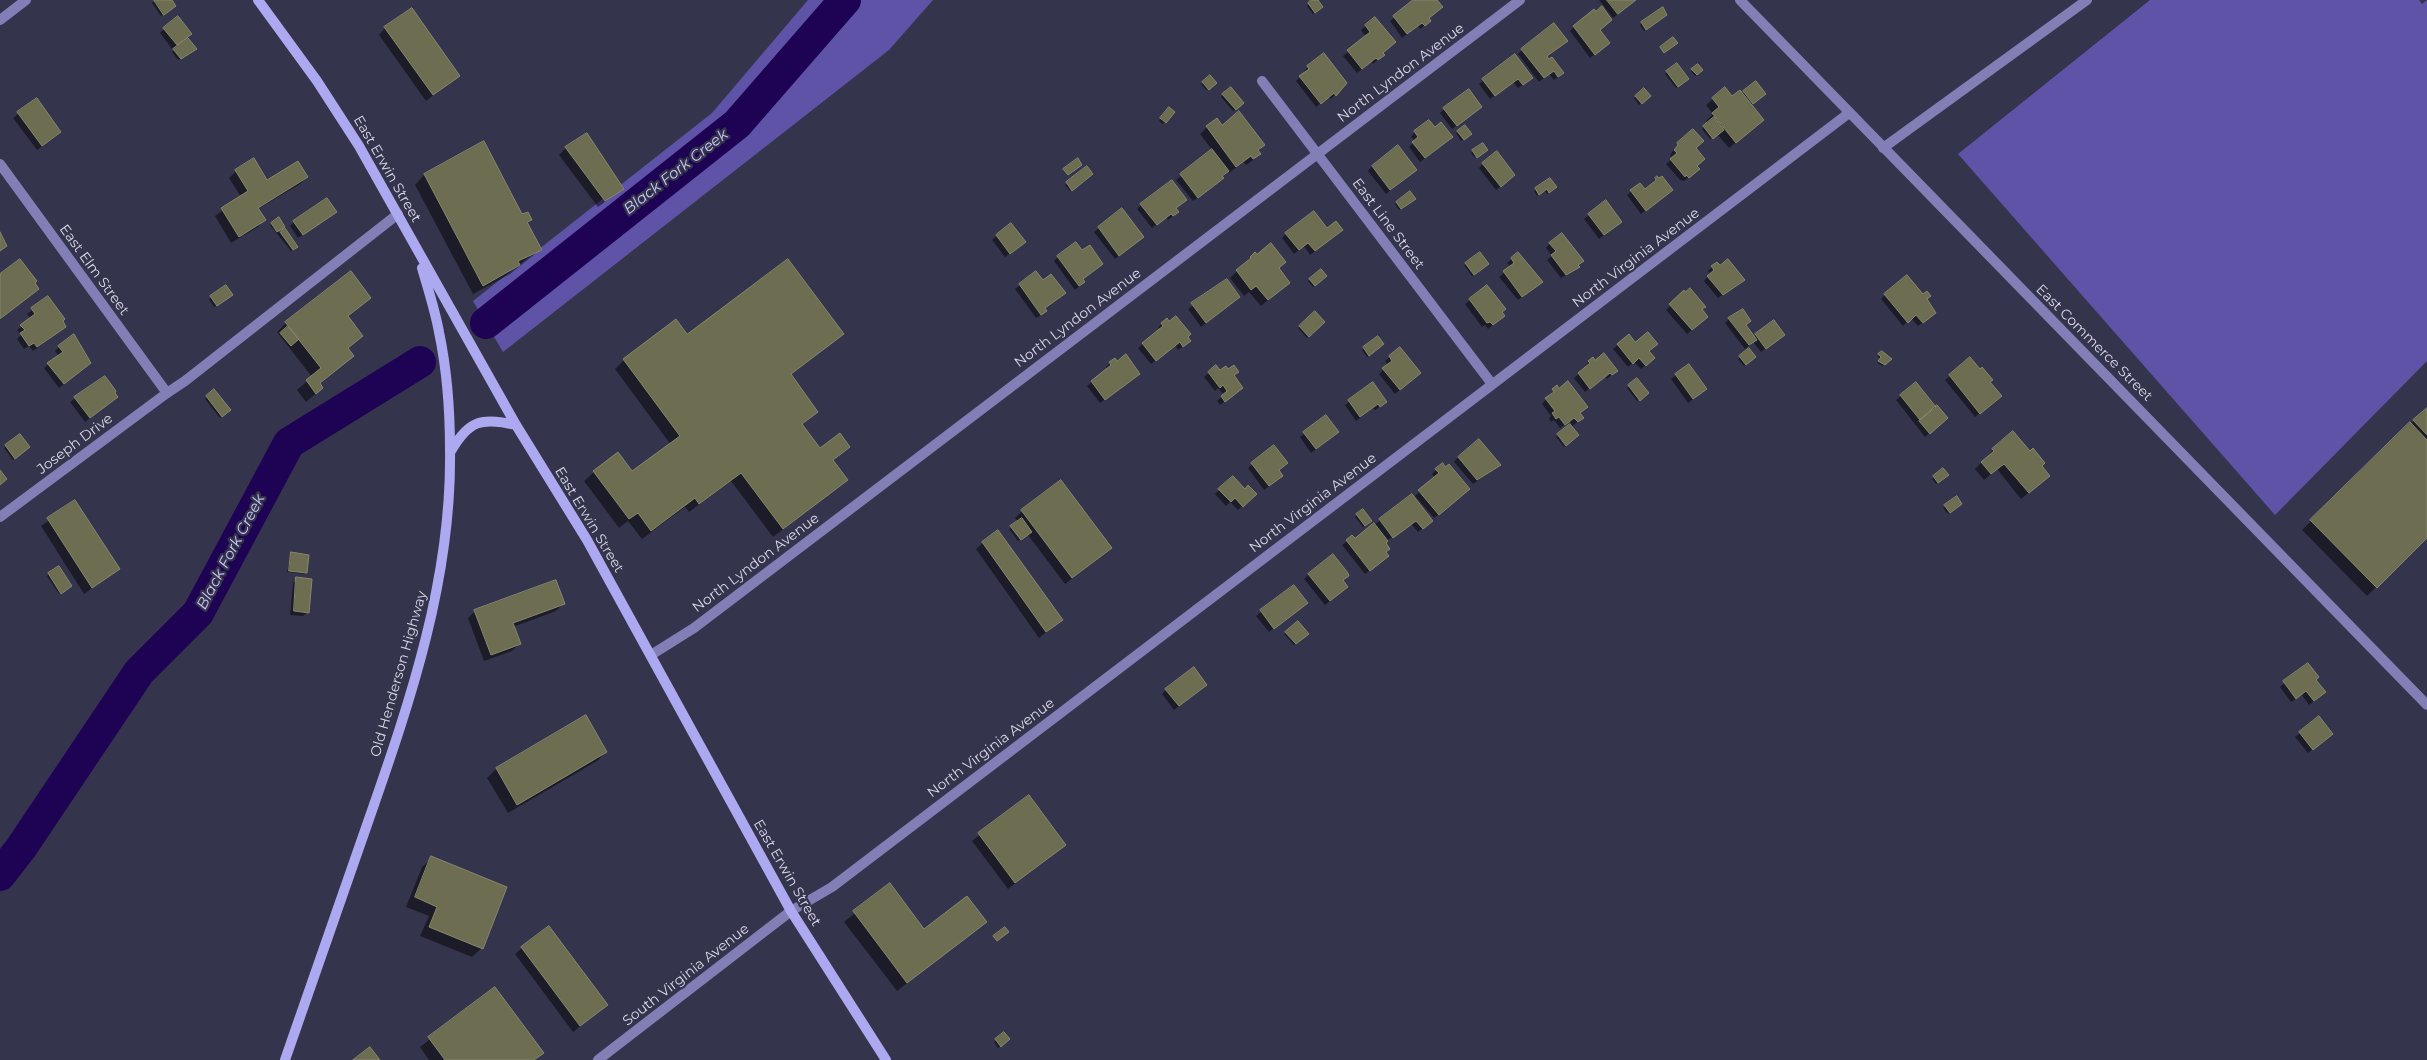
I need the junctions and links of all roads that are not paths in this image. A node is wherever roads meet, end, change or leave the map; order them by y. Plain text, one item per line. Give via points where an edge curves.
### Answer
1 (26, 0) edge
2 (258, 0) edge
3 (1520, 0) edge
4 (1740, 0) edge
5 (2087, 0) edge
6 (0, 20) edge
7 (1262, 80) dead end
8 (1849, 113) junction
9 (1883, 148) junction
10 (1318, 154) junction
11 (0, 164) edge
12 (398, 214) junction
13 (418, 252) junction
14 (1492, 384) junction
15 (167, 393) junction
16 (516, 425) junction
17 (450, 452) junction
18 (0, 516) edge
19 (650, 655) junction
20 (2427, 705) edge
21 (792, 911) junction
22 (286, 1060) edge
23 (598, 1060) edge
24 (886, 1060) edge

1 - 6 street
2 - 12 main road, East Erwin Street via 317,81
3 - 10 street, North Lyndon Avenue
4 - 8 street, East Commerce Street
5 - 9 street
7 - 10 street, East Line Street
8 - 9 street, East Commerce Street
8 - 14 street, North Virginia Avenue
9 - 20 street, East Commerce Street
10 - 14 street, East Line Street
10 - 19 street, North Lyndon Avenue via 694,628
11 - 15 street, East Elm Street
12 - 13 main road, East Erwin Street
12 - 15 street, Joseph Drive
13 - 16 main road, East Erwin Street
13 - 17 main road, Old Henderson Highway via 439,331 448,402
14 - 21 street, North Virginia Avenue via 832,887
15 - 18 street, Joseph Drive
16 - 17 main road via 498,420 475,423 465,429
16 - 19 main road, East Erwin Street via 587,540
17 - 22 main road, Old Henderson Highway via 442,560 424,645 394,748
19 - 21 main road, East Erwin Street
21 - 23 street, South Virginia Avenue
21 - 24 main road, East Erwin Street

